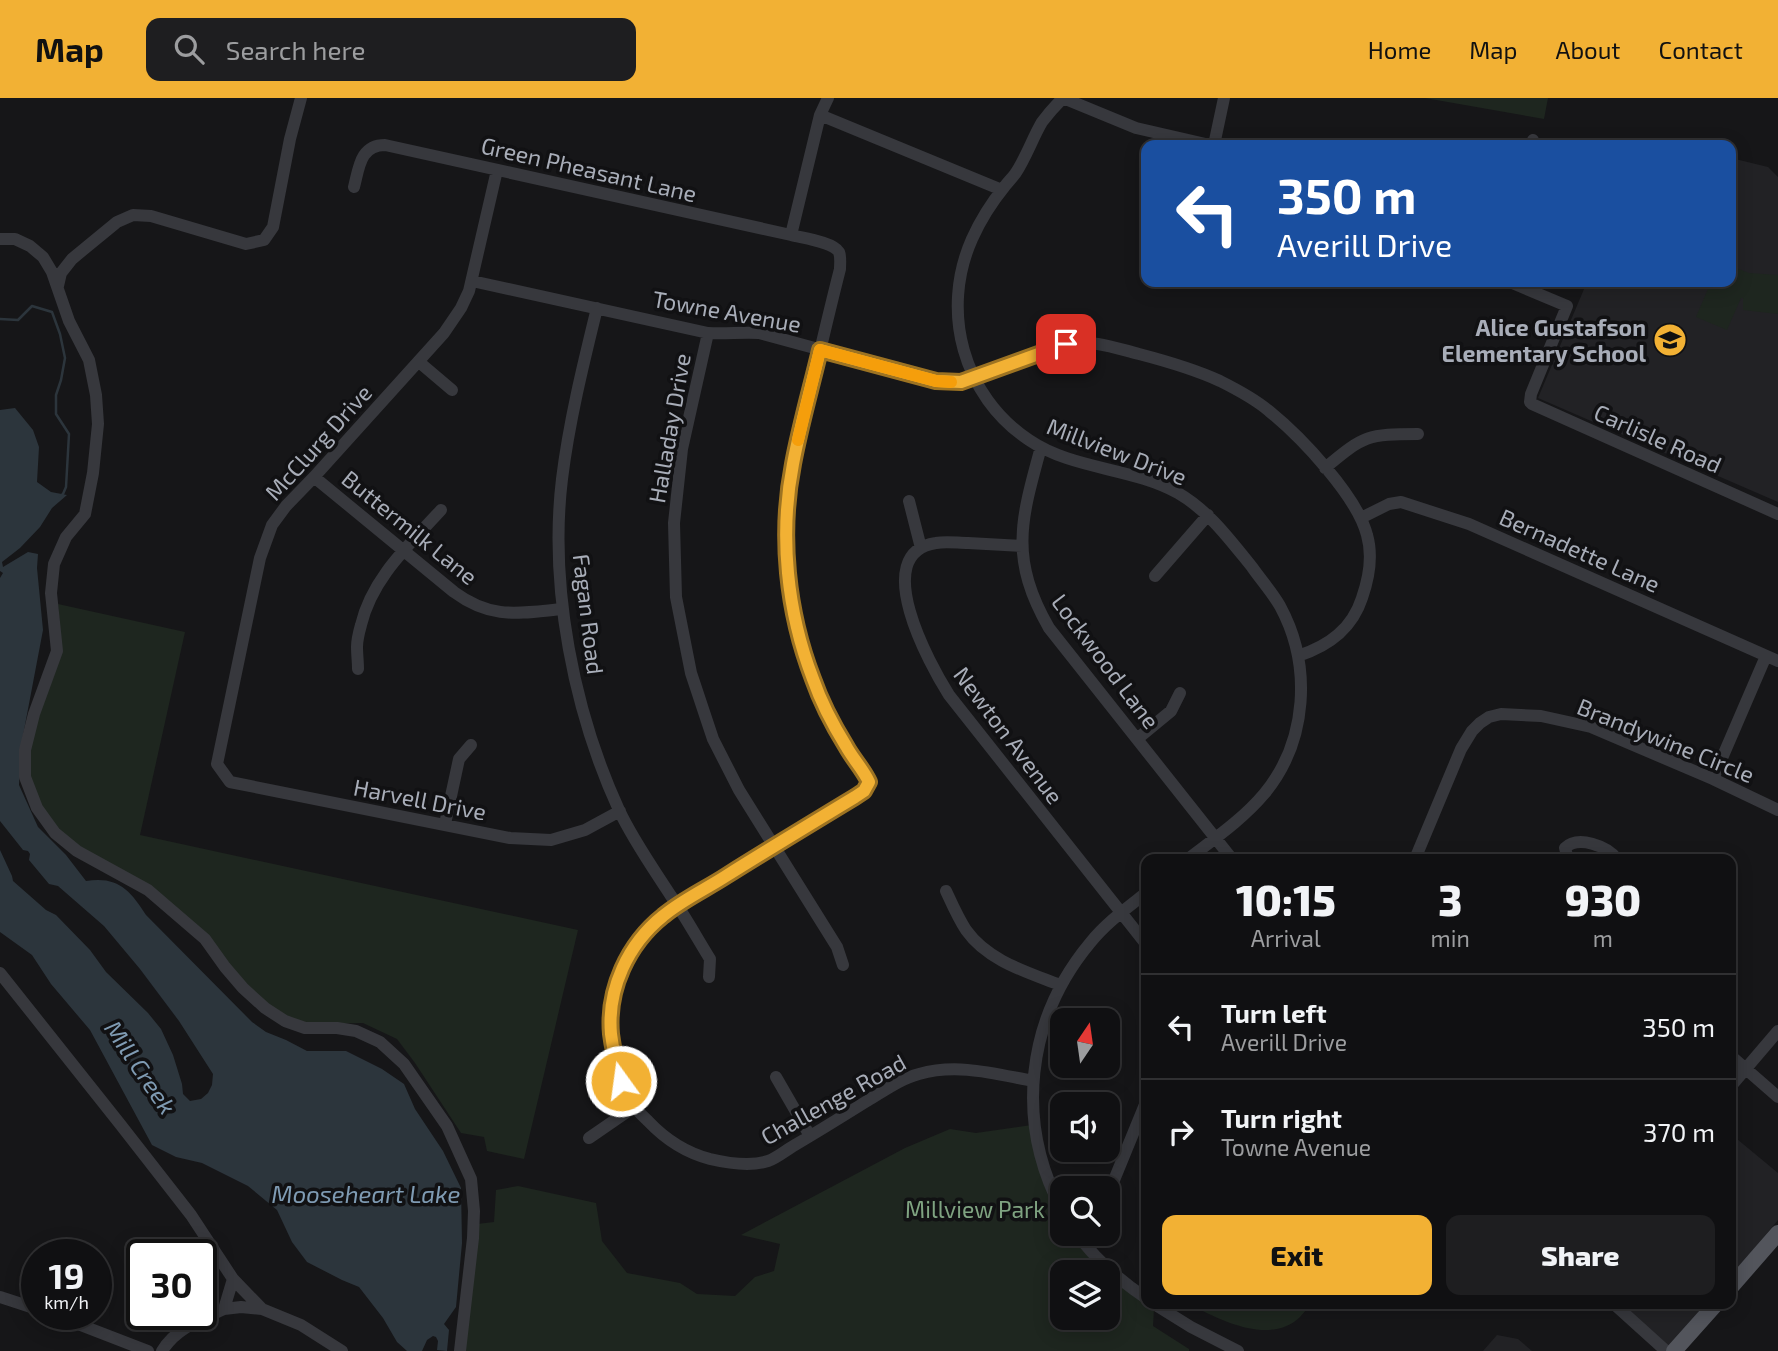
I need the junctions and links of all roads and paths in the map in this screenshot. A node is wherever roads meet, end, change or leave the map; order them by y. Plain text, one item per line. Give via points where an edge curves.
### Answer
1 (301, 98) edge
2 (828, 98) edge
3 (1063, 98) edge
4 (1224, 98) edge
5 (820, 115) junction
6 (1190, 140) edge
7 (1213, 140) edge
8 (497, 170) junction
9 (354, 187) dead end
10 (1002, 190) junction
11 (791, 235) junction
12 (0, 239) edge
13 (43, 257) junction
14 (72, 260) junction
15 (472, 281) junction
16 (58, 287) junction
17 (1522, 287) edge
18 (597, 308) junction
19 (708, 333) junction
20 (820, 350) junction
21 (419, 362) junction
22 (974, 378) junction
23 (452, 390) dead end
24 (1419, 434) dead end
25 (1041, 447) junction
26 (1325, 468) junction
27 (314, 477) junction
28 (909, 502) dead end
29 (441, 510) dead end
30 (1778, 514) edge
31 (1208, 515) junction
32 (1361, 518) junction
33 (1022, 546) junction
34 (921, 548) junction
35 (404, 551) junction
36 (1155, 576) dead end
37 (563, 609) junction
38 (1298, 656) junction
39 (1772, 658) edge
40 (358, 669) dead end
41 (1180, 693) dead end
42 (1137, 739) junction
43 (471, 745) dead end
44 (217, 764) joint
45 (1713, 779) junction
46 (1778, 810) edge
47 (620, 811) junction
48 (445, 824) junction
49 (1215, 837) junction
50 (775, 846) junction
51 (1194, 854) edge
52 (1228, 854) edge
53 (1417, 854) edge
54 (1567, 854) edge
55 (1613, 854) edge
56 (946, 891) dead end
57 (1141, 897) edge
58 (678, 906) junction
59 (1122, 913) junction
60 (1141, 938) edge
61 (843, 965) dead end
62 (0, 973) edge
63 (709, 977) dead end
64 (1060, 985) junction
65 (1778, 1031) edge
66 (1736, 1061) edge
67 (1745, 1069) junction
68 (776, 1077) dead end
69 (1736, 1080) edge
70 (1033, 1081) junction
71 (1778, 1097) edge
72 (634, 1107) junction
73 (1141, 1114) edge
74 (810, 1136) junction
75 (589, 1138) dead end
76 (1116, 1176) edge
77 (1050, 1184) edge
78 (1778, 1233) edge
79 (1087, 1246) edge
80 (233, 1279) junction
81 (1736, 1281) edge
82 (1141, 1294) edge
83 (0, 1297) edge
84 (21, 1304) edge
85 (224, 1309) junction
86 (262, 1309) junction
87 (1162, 1309) edge
88 (1620, 1309) edge
89 (1712, 1309) edge
90 (94, 1330) edge
91 (148, 1351) edge
92 (162, 1351) edge
93 (342, 1351) edge
94 (460, 1351) edge
95 (1238, 1351) edge
96 (1666, 1351) edge
97 (1674, 1351) edge

1 - 14 street via 273,227 264,240 246,244 151,216 133,215 117,222
2 - 5 street
3 - 6 street via 1136,128
3 - 10 street, Millview Drive
4 - 7 street
5 - 10 street
5 - 11 street
8 - 9 street, Green Pheasant Lane via 377,145 364,154
8 - 11 street, Green Pheasant Lane
8 - 15 street, McClurg Drive
10 - 22 street, Millview Drive via 972,238 958,288 957,320
11 - 20 street, Green Pheasant Lane via 839,251 840,269
12 - 13 street via 15,239
13 - 14 street
13 - 16 street
14 - 16 street via 61,273
15 - 18 street, Towne Avenue
15 - 21 street, McClurg Drive via 461,308
16 - 94 street via 89,360 98,424 85,514 66,537 54,564 51,593 57,652 34,714 25,750 25,777 37,808 55,833 77,851 148,890 205,939 264,1008 305,1028 356,1031 380,1042 404,1064 447,1126 471,1179 474,1225
17 - 30 street, Carlisle Road via 1567,306 1530,402
18 - 19 street, Towne Avenue
18 - 37 street, Fagan Road via 562,481 559,548
19 - 20 street, Towne Avenue via 759,333
19 - 50 street, Halladay Drive via 682,449 674,523 676,597 691,673 713,739
20 - 22 street, Towne Avenue via 936,381
20 - 50 street, Challenge Road via 792,465 788,577 813,680 846,748 869,782 864,791
21 - 23 street
21 - 27 street, McClurg Drive
22 - 25 street, Millview Drive via 997,413
22 - 26 street, Towne Avenue via 1066,344 1098,343 1220,381 1267,409
24 - 26 street via 1367,437
25 - 31 street, Millview Drive via 1158,485
25 - 33 street, Lockwood Lane via 1026,503
26 - 32 street, Towne Avenue
27 - 35 street, Buttermilk Lane
27 - 44 street, McClurg Drive via 279,515 263,548
28 - 34 street
29 - 35 street
31 - 36 street
31 - 38 street, Millview Drive via 1279,603
32 - 38 street, Towne Avenue via 1370,560 1360,605 1334,639
32 - 39 street, Bernadette Lane via 1401,502 1469,524
33 - 34 street via 948,542
33 - 42 street, Lockwood Lane via 1030,589 1049,628
34 - 59 street, Newton Avenue via 908,563 905,586 913,621 935,673
35 - 37 street, Buttermilk Lane via 477,607 513,614
35 - 40 street via 369,598 357,645
37 - 47 street, Fagan Road via 577,686
38 - 49 street, Millview Drive via 1300,711 1285,762 1263,795
39 - 45 street
41 - 42 street via 1171,711
42 - 49 street, Lockwood Lane
43 - 48 street via 459,759
44 - 48 street, Harvell Drive via 230,782
45 - 46 street, Brandywine Circle
45 - 53 street, Brandywine Circle via 1578,723 1526,714 1489,717 1472,731 1461,749
47 - 48 street, Harvell Drive via 585,830 551,840 510,838
47 - 58 street, Fagan Road
49 - 51 street, Millview Drive
49 - 52 street, Lockwood Lane
50 - 58 street, Challenge Road
50 - 61 street, Halladay Drive
54 - 55 street via 1565,848 1577,842
56 - 64 street via 966,929 987,952
57 - 59 street
58 - 63 street, Fagan Road via 710,959
58 - 72 street, Challenge Road via 634,948 615,987 614,1055
59 - 60 street, Newton Avenue
59 - 64 street via 1091,940
62 - 80 street via 121,1124
64 - 70 street via 1042,1031
65 - 67 street
66 - 67 street
67 - 69 street
67 - 71 street
68 - 74 street
70 - 74 street, Challenge Road via 953,1068 916,1075
70 - 77 street via 1039,1151
72 - 74 street, Challenge Road via 657,1131 692,1154 733,1165 767,1161
72 - 75 street
73 - 76 street
78 - 81 main road
79 - 82 street via 1115,1276
80 - 85 street
80 - 86 street
83 - 84 street
85 - 86 street
85 - 92 street via 188,1325
86 - 93 street via 301,1325
87 - 95 street
88 - 96 street
89 - 97 main road
90 - 91 street

